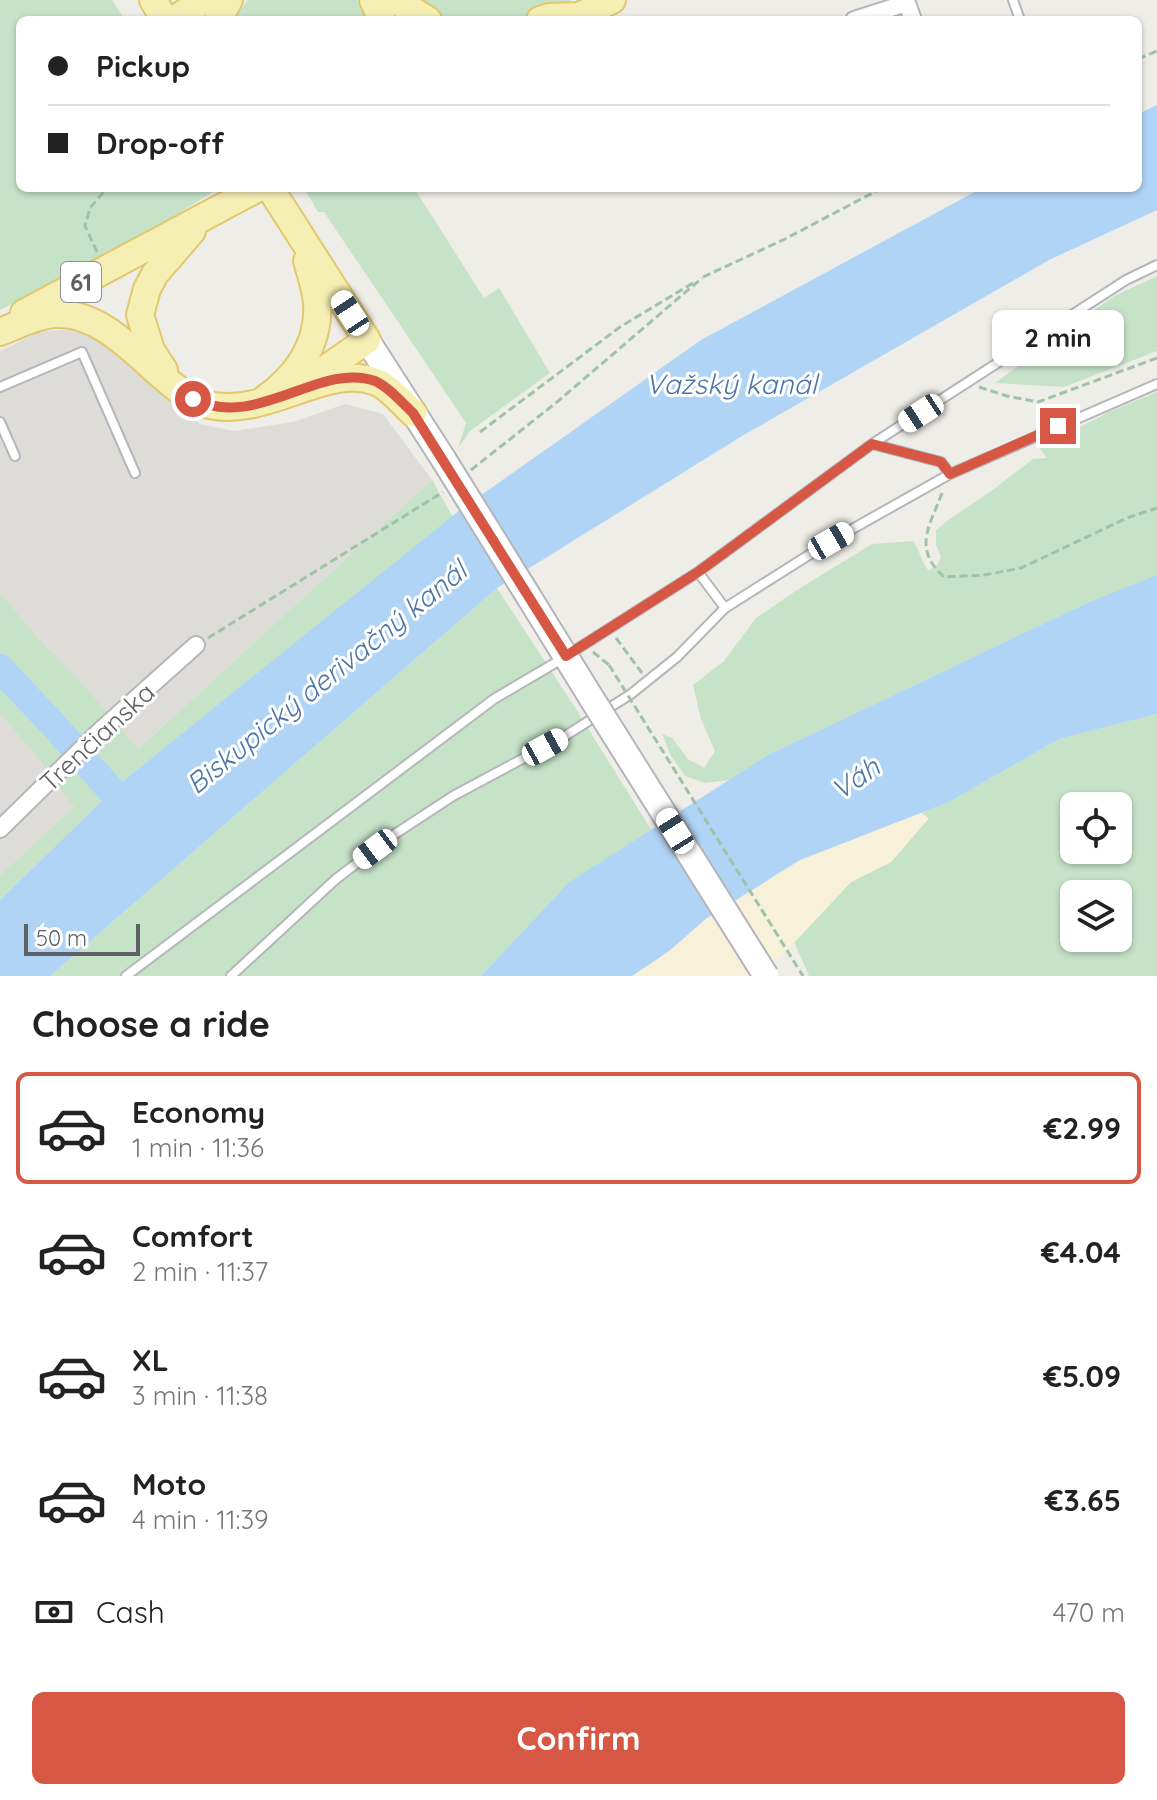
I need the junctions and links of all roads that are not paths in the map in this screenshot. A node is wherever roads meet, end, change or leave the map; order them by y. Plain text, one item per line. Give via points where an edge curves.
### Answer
1 (205, 0) edge
2 (395, 0) edge
3 (612, 0) edge
4 (906, 2) edge
5 (179, 16) edge
6 (421, 16) edge
7 (579, 16) edge
8 (866, 16) edge
9 (251, 192) edge
10 (273, 192) edge
11 (207, 216) junction
12 (299, 233) junction
13 (1157, 265) edge
14 (0, 329) edge
15 (367, 340) junction
16 (1157, 384) edge
17 (175, 386) junction
18 (0, 387) edge
19 (288, 394) junction
20 (257, 404) junction
21 (413, 413) junction
22 (0, 422) edge
23 (872, 444) junction
24 (15, 456) dead end
25 (135, 473) dead end
26 (950, 474) junction
27 (698, 572) junction
28 (725, 608) junction
29 (196, 645) dead end
30 (575, 650) junction
31 (0, 829) edge
32 (126, 976) edge
33 (231, 976) edge
34 (766, 976) edge

1 - 5 main road
2 - 6 main road
3 - 7 main road
4 - 8 street
9 - 11 main road, 61
10 - 12 main road
11 - 14 main road, 61
11 - 17 main road via 155,274 140,315 151,350
12 - 15 main road
12 - 20 main road via 318,305 315,335 294,372
13 - 23 lane
14 - 17 main road via 49,315 86,319
15 - 19 main road
15 - 21 main road
16 - 26 lane
17 - 20 main road via 203,404
18 - 25 lane via 82,352
19 - 20 main road
19 - 21 main road via 358,377 378,382
21 - 30 main road, bridge via 529,597
22 - 24 lane
23 - 26 lane via 941,462
23 - 27 lane
26 - 28 lane
27 - 28 lane
27 - 30 lane
28 - 33 lane via 631,694 395,834 336,879
29 - 31 street, Trenčianska
30 - 32 lane via 494,699
30 - 34 main road, bridge via 592,699

